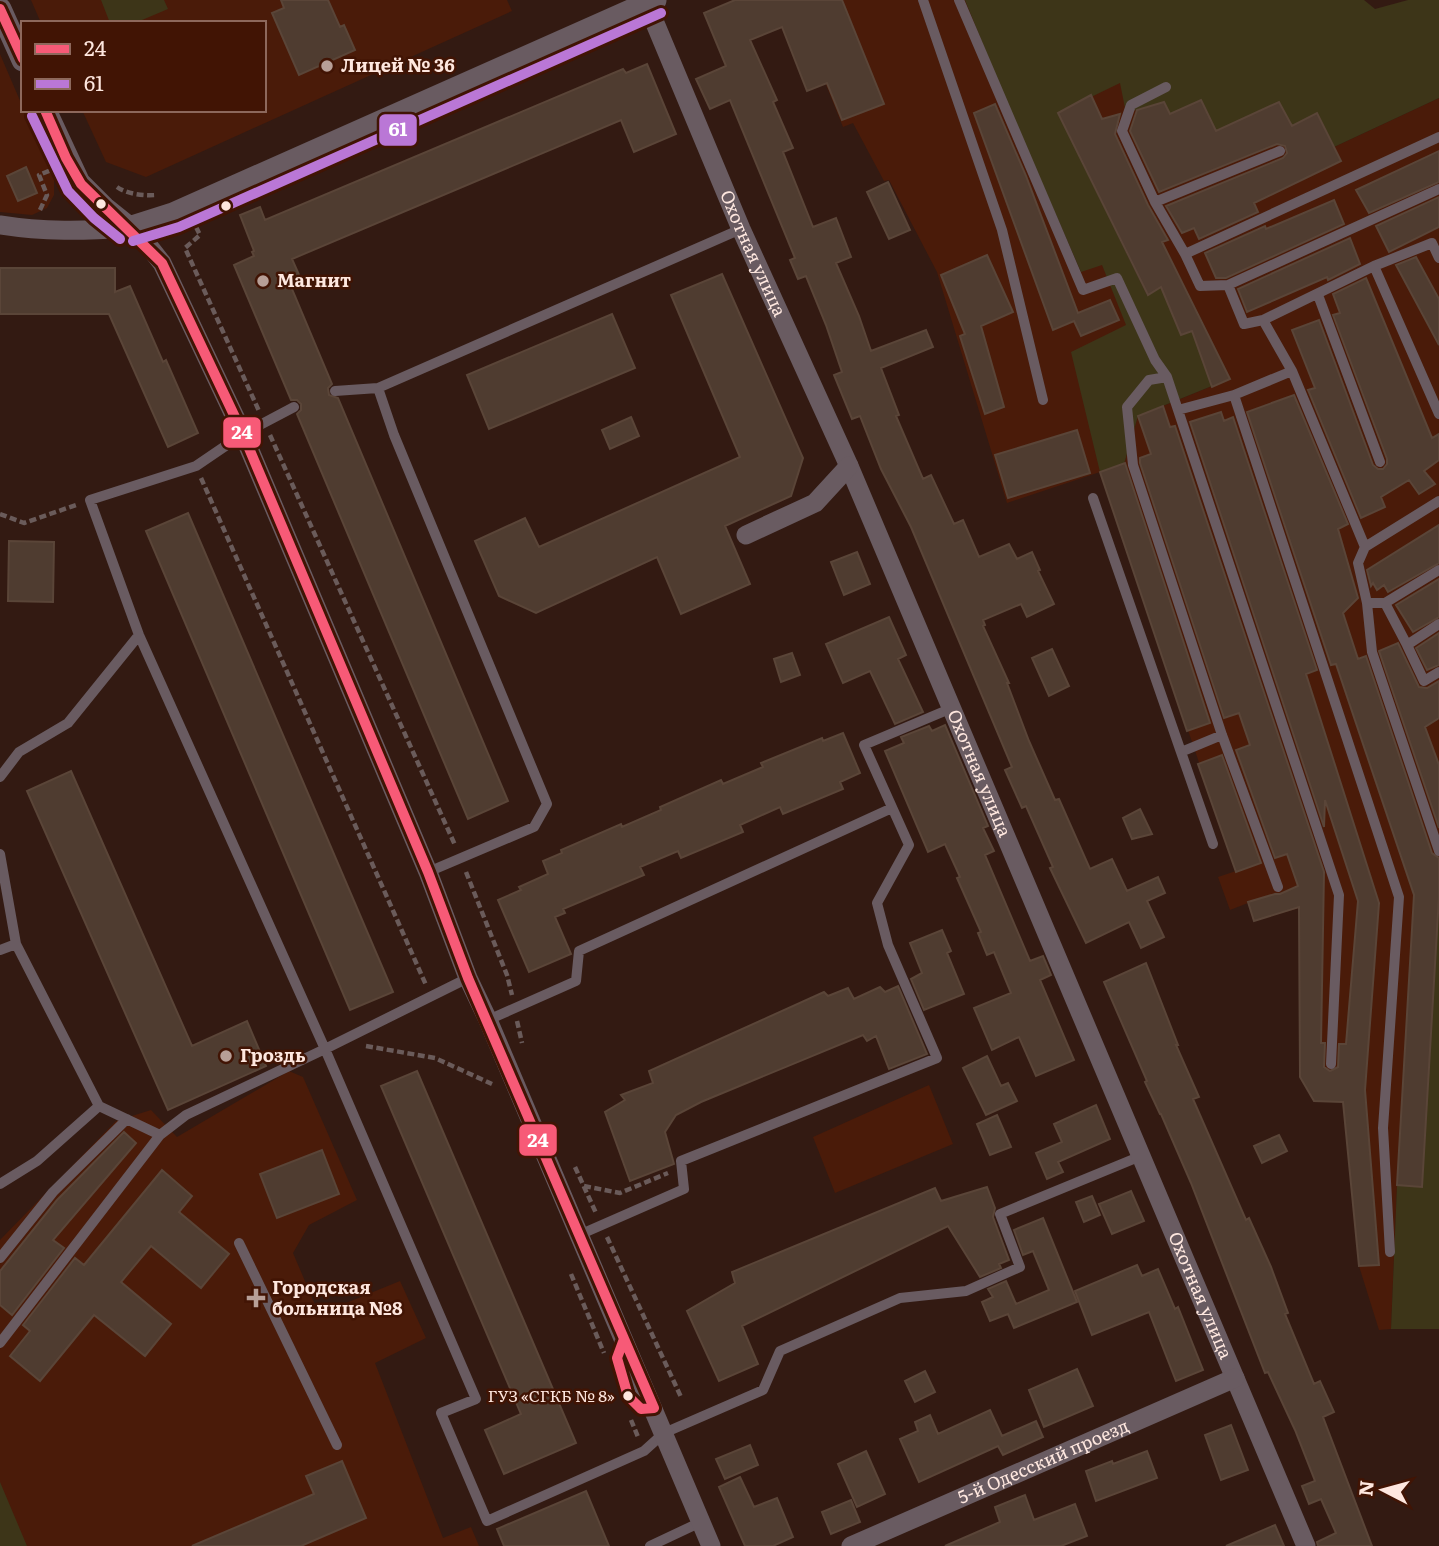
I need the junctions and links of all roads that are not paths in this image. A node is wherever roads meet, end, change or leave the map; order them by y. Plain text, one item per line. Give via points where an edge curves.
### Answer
1 (923, 0) edge
2 (960, 0) edge
3 (651, 2) edge
4 (0, 9) edge
5 (21, 56) edge
6 (1166, 88) dead end
7 (46, 112) edge
8 (1439, 137) edge
9 (1280, 151) dead end
10 (1439, 189) edge
11 (1155, 202) junction
12 (0, 225) edge
13 (129, 228) junction
14 (741, 229) junction
15 (1435, 241) edge
16 (1185, 254) junction
17 (1439, 258) edge
18 (1374, 266) junction
19 (1228, 285) junction
20 (1318, 295) junction
21 (1263, 320) junction
22 (1292, 371) junction
23 (1167, 377) junction
24 (378, 388) junction
25 (335, 391) dead end
26 (1234, 395) junction
27 (1043, 400) dead end
28 (294, 407) dead end
29 (1178, 410) junction
30 (1439, 415) edge
31 (243, 434) junction
32 (1380, 462) dead end
33 (849, 466) junction
34 (1093, 498) dead end
35 (1439, 501) edge
36 (746, 535) dead end
37 (1365, 547) junction
38 (1439, 570) edge
39 (1367, 603) junction
40 (1385, 603) junction
41 (1439, 624) edge
42 (139, 635) junction
43 (1407, 645) junction
44 (1439, 672) edge
45 (952, 708) junction
46 (1222, 735) junction
47 (1181, 752) junction
48 (0, 777) edge
49 (892, 808) junction
50 (1213, 844) dead end
51 (1439, 851) edge
52 (0, 854) edge
53 (428, 872) junction
54 (1278, 887) dead end
55 (16, 944) junction
56 (0, 950) edge
57 (468, 978) junction
58 (488, 1020) junction
59 (325, 1049) junction
60 (1331, 1064) dead end
61 (99, 1106) junction
62 (127, 1119) junction
63 (160, 1135) junction
64 (1142, 1156) junction
65 (0, 1184) edge
66 (579, 1235) junction
67 (239, 1243) dead end
68 (1390, 1252) dead end
69 (0, 1258) edge
70 (0, 1343) edge
71 (1235, 1378) junction
72 (664, 1433) junction
73 (337, 1445) dead end
74 (701, 1522) junction
75 (650, 1546) edge
76 (711, 1546) edge
77 (851, 1546) edge
78 (1306, 1546) edge

1 - 27 lane via 1002,230
2 - 23 lane via 1083,290 1117,278 1154,360
3 - 13 street via 180,211
3 - 14 street, Охотная улица
4 - 5 street
6 - 11 lane via 1131,105 1122,131
7 - 13 street via 79,183
8 - 16 lane
9 - 11 lane
10 - 19 lane
11 - 16 lane
12 - 13 street via 83,232
13 - 31 street via 162,263
14 - 24 lane
14 - 33 street, Охотная улица
15 - 17 lane
15 - 18 lane
16 - 19 lane via 1200,286
18 - 20 lane
18 - 30 lane
19 - 21 lane via 1244,324
20 - 21 lane
20 - 32 lane
21 - 22 lane
22 - 26 lane
22 - 37 lane
23 - 29 lane
23 - 46 lane via 1149,380 1127,407 1133,465
24 - 25 lane
24 - 53 lane via 547,804 534,827
26 - 29 lane
26 - 68 lane via 1399,897 1383,1128
28 - 31 lane
29 - 60 lane via 1339,895
31 - 42 lane via 196,466 90,500
31 - 53 street
33 - 36 street via 815,503
33 - 45 street, Охотная улица
34 - 47 lane
35 - 37 lane
37 - 39 lane via 1358,563
38 - 40 lane
39 - 40 lane
39 - 51 lane via 1372,652
40 - 43 lane
41 - 43 lane
42 - 48 lane via 68,723 19,752
42 - 59 lane
43 - 44 lane via 1424,681
45 - 49 lane via 864,745
45 - 64 street, Охотная улица
46 - 47 lane
46 - 54 lane
47 - 50 lane
49 - 58 lane via 579,951 576,981
49 - 66 lane via 909,845 877,903 888,945 937,1058 681,1161 684,1189
52 - 55 lane
53 - 57 street
55 - 56 lane
55 - 61 lane
57 - 58 street
57 - 59 lane
58 - 66 street
59 - 63 lane via 186,1115
59 - 72 lane via 476,1399 441,1413 487,1521 644,1451
61 - 62 lane
61 - 65 lane via 37,1161
62 - 63 lane
62 - 69 lane via 53,1192
63 - 70 lane
64 - 71 street, Охотная улица
64 - 72 lane via 1000,1214 1020,1267 966,1291 900,1298 780,1351 763,1390
66 - 72 street
67 - 73 lane
71 - 77 street, 5-й Одесский проезд
71 - 78 street, Охотная улица
72 - 74 street
74 - 75 lane
74 - 76 street

